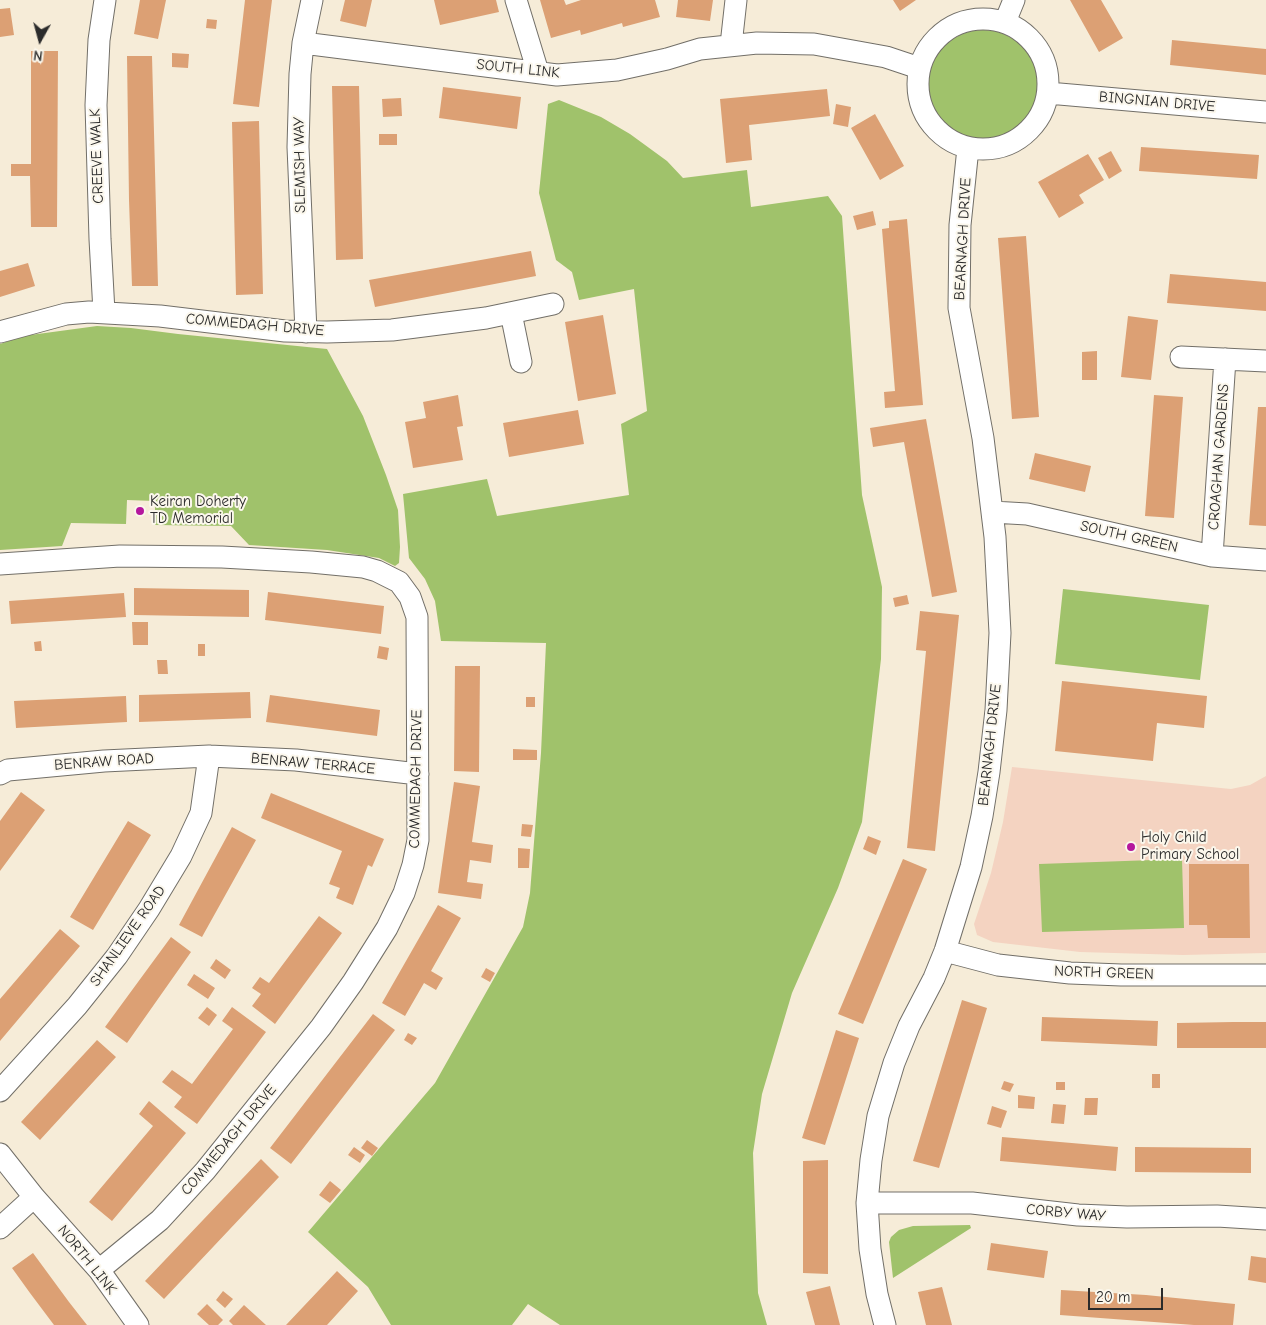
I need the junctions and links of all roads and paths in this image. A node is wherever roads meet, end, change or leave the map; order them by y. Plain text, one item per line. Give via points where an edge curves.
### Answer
1 (105, 0) edge
2 (312, 0) edge
3 (516, 0) edge
4 (736, 0) edge
5 (1014, 0) edge
6 (1004, 22) junction
7 (303, 43) junction
8 (731, 45) junction
9 (919, 68) junction
10 (538, 72) junction
11 (1048, 92) junction
12 (1266, 112) edge
13 (968, 148) junction
14 (553, 304) dead end
15 (104, 312) junction
16 (511, 313) junction
17 (0, 332) edge
18 (306, 332) junction
19 (1181, 357) dead end
20 (1225, 359) junction
21 (1266, 361) edge
22 (521, 362) dead end
23 (992, 512) junction
24 (1212, 556) junction
25 (1266, 560) edge
26 (0, 564) edge
27 (209, 756) junction
28 (0, 774) edge
29 (418, 774) junction
30 (945, 950) junction
31 (1266, 975) edge
32 (0, 1091) edge
33 (0, 1154) edge
34 (34, 1197) junction
35 (867, 1204) junction
36 (1266, 1219) edge
37 (0, 1228) edge
38 (99, 1270) junction
39 (138, 1325) edge
40 (885, 1325) edge

1 - 15 street, CREEVE WALK via 99,40 96,105
2 - 7 street, SLEMISH WAY
3 - 10 street
4 - 8 street
5 - 6 street
6 - 9 street via 974,19 945,30 925,54
6 - 11 street via 1030,38 1039,50 1045,63
7 - 10 street, SOUTH LINK
7 - 18 street, SLEMISH WAY via 298,147
8 - 9 street, SOUTH LINK via 814,44 886,57
8 - 10 street, SOUTH LINK via 700,49 617,70 556,75
9 - 13 street via 920,102 927,118 952,142
11 - 12 street, BINGNIAN DRIVE
11 - 13 street via 1034,126 1020,138 986,150
13 - 23 street, BEARNAGH DRIVE via 960,225 959,308 983,438
14 - 16 street, COMMEDAGH DRIVE
15 - 17 street, COMMEDAGH DRIVE via 66,314
15 - 18 street, COMMEDAGH DRIVE
16 - 18 street, COMMEDAGH DRIVE via 392,330
16 - 22 street
19 - 20 street
20 - 21 street
20 - 24 street, CROAGHAN GARDENS
23 - 24 street, SOUTH GREEN via 1027,514
23 - 30 street, BEARNAGH DRIVE via 1000,633 996,710 982,816 971,867
24 - 25 street, SOUTH GREEN
26 - 29 street, COMMEDAGH DRIVE via 120,556 222,557 354,566 389,575 406,590 417,617
27 - 28 street, BENRAW ROAD via 104,761 8,770
27 - 29 street, BENRAW TERRACE via 296,760
27 - 32 street, SHANLIEVE ROAD via 201,813 181,856 149,908 117,956 77,1006
29 - 38 street, COMMEDAGH DRIVE via 418,840 413,865 387,928 354,982 205,1171 160,1220
30 - 31 street, NORTH GREEN via 998,965 1070,973
30 - 35 street, BEARNAGH DRIVE via 894,1063 878,1116
33 - 34 street
34 - 37 street
34 - 38 street, NORTH LINK
35 - 36 street, CORBY WAY via 972,1203 1098,1216
35 - 40 street, BEARNAGH DRIVE via 870,1249
38 - 39 street, NORTH LINK

